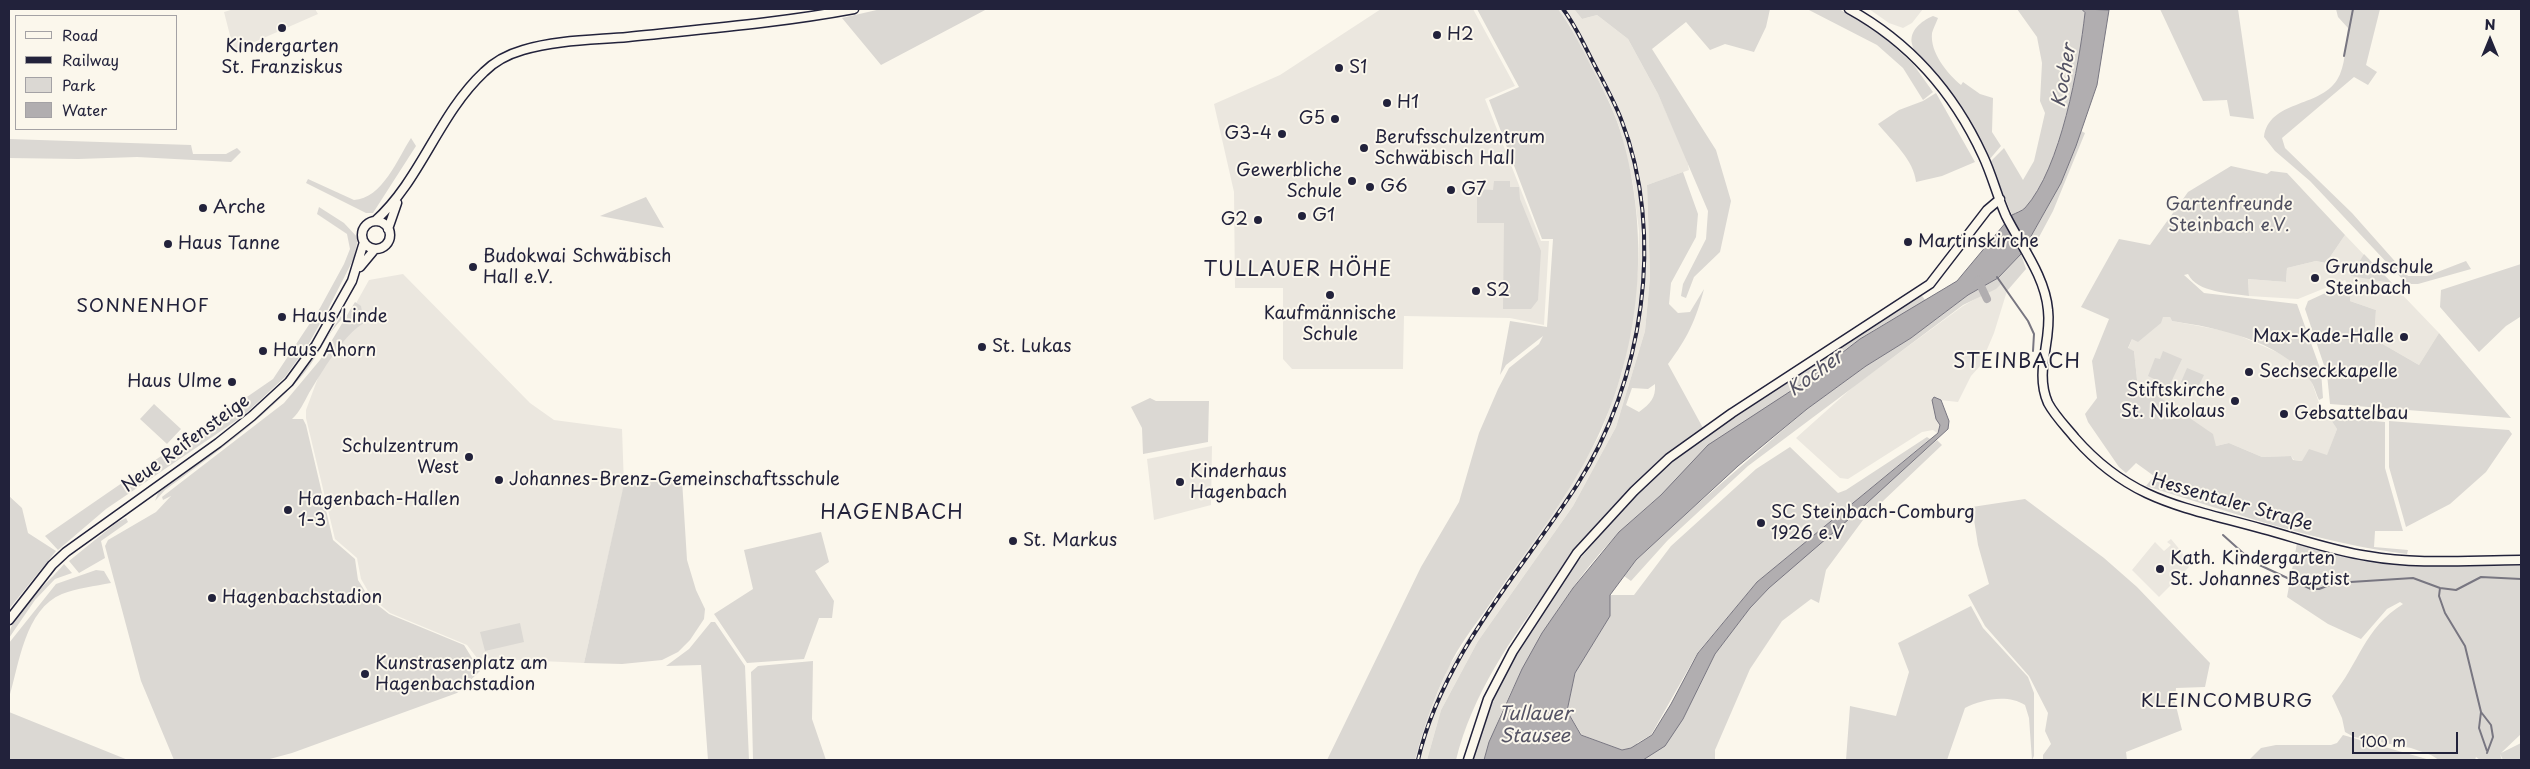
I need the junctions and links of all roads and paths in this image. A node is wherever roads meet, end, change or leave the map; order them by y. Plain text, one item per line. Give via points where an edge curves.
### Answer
1 (854, 9) edge
2 (1849, 9) edge
3 (399, 196) junction
4 (2000, 199) junction
5 (375, 222) junction
6 (388, 229) junction
7 (364, 242) junction
8 (375, 249) junction
9 (357, 271) junction
10 (2521, 560) edge
11 (9, 620) edge
12 (1468, 760) edge

1 - 3 main road via 560,44 523,50 503,58 460,97
2 - 4 main road, Hessentaler Straße via 1885,30 1943,88 1982,153
3 - 5 main road
3 - 6 main road
4 - 10 main road, Hessentaler Straße via 2045,296 2049,323 2041,374 2048,403 2085,450 2111,474 2152,498 2368,556 2412,560
4 - 12 main road via 1930,284 1762,392 1669,458 1601,526 1577,553 1513,651 1488,699
5 - 6 main road via 384,224
5 - 7 main road via 364,228
6 - 8 main road via 390,237 387,243
7 - 8 main road
7 - 9 main road, Neue Reifensteige
8 - 9 main road, Neue Reifensteige
9 - 11 main road, Neue Reifensteige via 316,345 289,382 225,438 66,552

